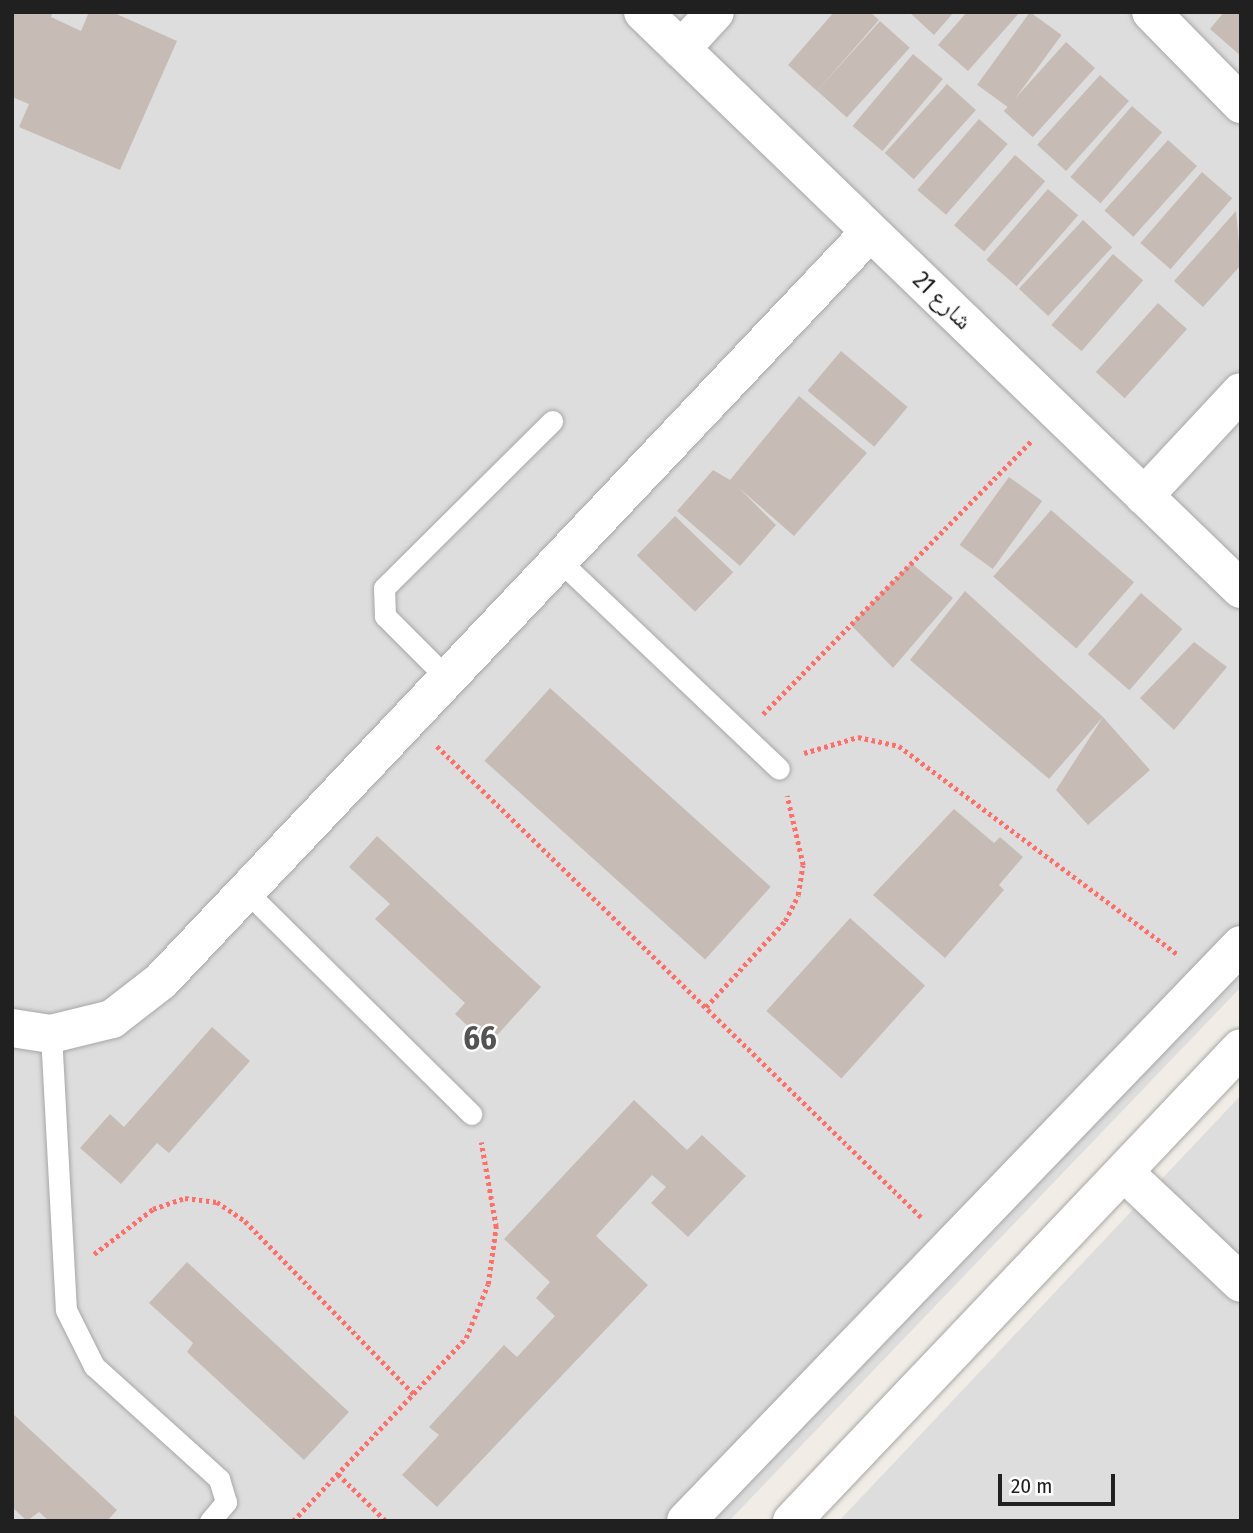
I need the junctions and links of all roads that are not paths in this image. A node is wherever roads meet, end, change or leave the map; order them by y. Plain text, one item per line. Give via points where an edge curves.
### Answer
1 (643, 12) edge
2 (715, 12) edge
3 (1151, 12) edge
4 (681, 49) junction
5 (1241, 104) edge
6 (870, 232) junction
7 (1241, 392) edge
8 (552, 421) dead end
9 (1144, 496) junction
10 (559, 560) junction
11 (1241, 589) edge
12 (447, 678) junction
13 (779, 769) road end
14 (246, 891) junction
15 (1241, 945) edge
16 (12, 1028) edge
17 (51, 1034) junction
18 (1241, 1048) edge
19 (471, 1114) road end
20 (1124, 1172) junction
21 (1241, 1283) edge
22 (211, 1521) edge
23 (687, 1521) edge
24 (792, 1521) edge

1 - 4 street, شارع 21
2 - 4 street
3 - 5 street
4 - 6 street, شارع 21
6 - 9 street, شارع 21
6 - 10 street
7 - 9 street
8 - 12 lane via 384,588 385,616
9 - 11 street, شارع 21
10 - 12 street
10 - 13 lane
12 - 14 street
14 - 17 street via 161,981 112,1019
14 - 19 lane
15 - 23 street
16 - 17 street
17 - 22 lane via 66,1310 94,1366 226,1491 226,1502
18 - 20 street
20 - 21 street
20 - 24 street

